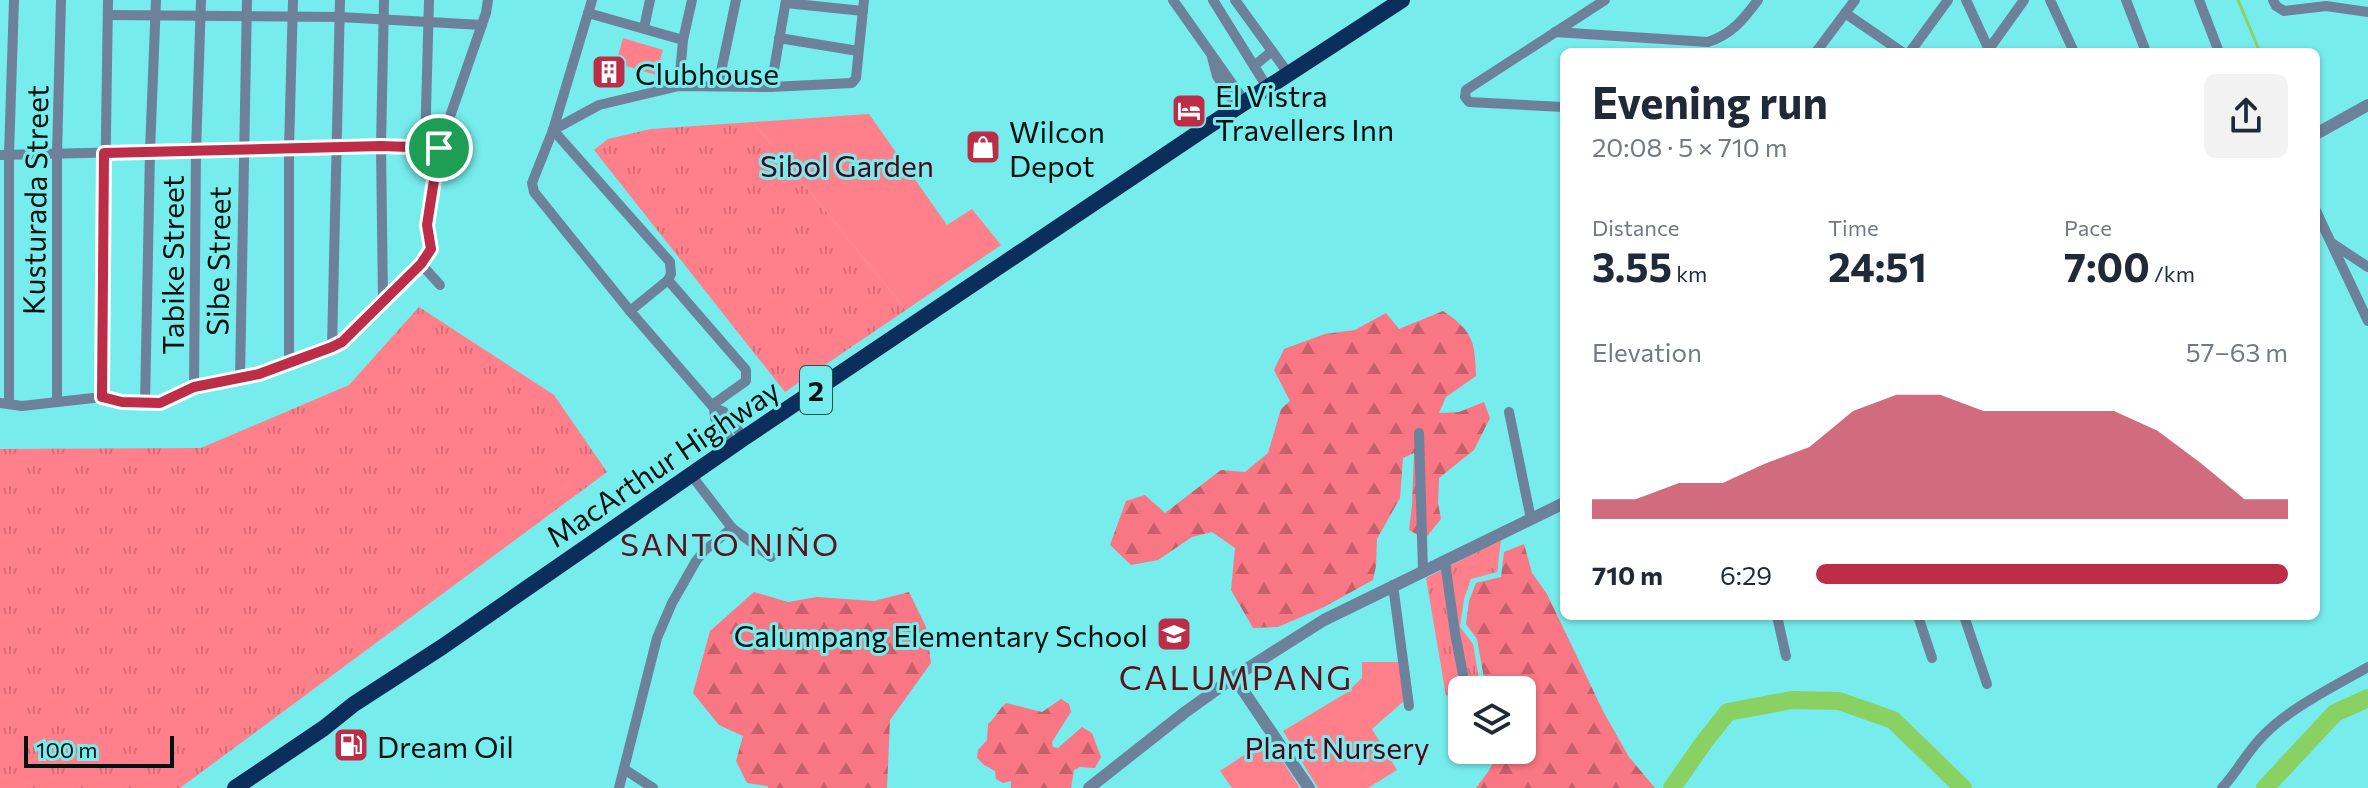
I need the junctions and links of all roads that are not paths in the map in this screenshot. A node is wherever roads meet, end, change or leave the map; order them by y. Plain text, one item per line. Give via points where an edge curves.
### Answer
1 (14, 0) edge
2 (61, 0) edge
3 (108, 0) edge
4 (156, 0) edge
5 (201, 0) edge
6 (247, 0) edge
7 (293, 0) edge
8 (340, 0) edge
9 (384, 0) edge
10 (429, 0) edge
11 (488, 0) edge
12 (592, 0) edge
13 (650, 0) edge
14 (692, 0) edge
15 (736, 0) edge
16 (1173, 0) edge
17 (1213, 0) edge
18 (1235, 0) edge
19 (1402, 0) edge
20 (1605, 0) edge
21 (1758, 0) edge
22 (1855, 0) edge
23 (1948, 0) edge
24 (1966, 0) edge
25 (2024, 0) edge
26 (2050, 0) edge
27 (2126, 0) edge
28 (2199, 0) edge
29 (2273, 0) edge
30 (2337, 0) edge
31 (786, 1) edge
32 (864, 5) edge
33 (2326, 6) junction
34 (2368, 12) edge
35 (588, 13) junction
36 (1845, 13) junction
37 (156, 14) junction
38 (108, 15) junction
39 (201, 16) junction
40 (247, 17) junction
41 (293, 17) junction
42 (340, 17) junction
43 (385, 20) junction
44 (428, 22) junction
45 (482, 25) junction
46 (644, 28) junction
47 (1555, 32) junction
48 (779, 38) junction
49 (683, 40) junction
50 (1819, 48) edge
51 (1896, 48) edge
52 (1913, 48) edge
53 (1989, 48) edge
54 (1991, 48) edge
55 (2072, 48) edge
56 (2144, 48) edge
57 (2217, 48) edge
58 (858, 51) junction
59 (1272, 51) junction
60 (1254, 66) junction
61 (1288, 73) junction
62 (679, 86) junction
63 (718, 86) junction
64 (771, 87) junction
65 (1267, 87) junction
66 (1241, 105) junction
67 (2368, 105) edge
68 (1560, 107) edge
69 (553, 130) junction
70 (2320, 132) edge
71 (381, 146) junction
72 (338, 147) junction
73 (425, 147) junction
74 (439, 148) junction
75 (289, 149) junction
76 (243, 150) junction
77 (150, 151) junction
78 (196, 151) junction
79 (104, 153) junction
80 (57, 154) junction
81 (4, 155) edge
82 (2320, 219) edge
83 (2332, 243) junction
84 (421, 264) junction
85 (2368, 267) edge
86 (668, 280) junction
87 (440, 285) dead end
88 (383, 301) junction
89 (630, 311) junction
90 (2368, 321) edge
91 (332, 347) junction
92 (289, 362) junction
93 (240, 378) junction
94 (194, 387) junction
95 (102, 397) junction
96 (57, 401) junction
97 (4, 403) edge
98 (145, 404) junction
99 (713, 406) junction
100 (1509, 412) dead end
101 (1419, 433) dead end
102 (739, 442) junction
103 (692, 476) junction
104 (1560, 505) edge
105 (1531, 519) junction
106 (732, 528) junction
107 (771, 557) dead end
108 (1445, 562) junction
109 (1423, 571) junction
110 (1393, 585) junction
111 (1778, 620) edge
112 (1919, 620) edge
113 (1965, 620) edge
114 (1786, 656) dead end
115 (1932, 658) dead end
116 (2368, 667) edge
117 (1463, 676) edge
118 (1234, 677) junction
119 (1987, 684) dead end
120 (1409, 706) dead end
121 (624, 769) junction
122 (235, 788) edge
123 (619, 788) edge
124 (653, 788) edge
125 (1089, 788) edge
126 (1309, 788) edge
127 (2222, 788) edge

1 - 81 street
2 - 80 street, Kusturada Street
3 - 38 street
4 - 37 street
5 - 39 street, Tabike Street
6 - 40 street, Sibe Street
7 - 41 street
8 - 42 street
9 - 43 street
10 - 44 street
11 - 45 street
12 - 35 street
13 - 46 street
14 - 49 street
15 - 63 street
16 - 66 street
17 - 60 street
18 - 59 street
19 - 61 highway, MacArthur Highway / 2
20 - 47 street
21 - 47 street via 1738,26 1708,42
22 - 36 street
23 - 52 street
24 - 53 street
25 - 54 street
26 - 55 street
27 - 56 street
28 - 57 street
29 - 33 street via 2284,11
30 - 33 street
31 - 32 street
31 - 48 street
32 - 58 street
33 - 34 street
35 - 46 street
35 - 69 street
36 - 50 street
36 - 51 street
37 - 38 street
37 - 39 street
37 - 77 street
38 - 79 street
39 - 40 street
39 - 78 street, Tabike Street
40 - 41 street
40 - 76 street, Sibe Street
41 - 42 street
41 - 75 street
42 - 43 street
42 - 72 street
43 - 44 street
43 - 71 street
44 - 45 street
44 - 73 street
45 - 74 street
46 - 49 street
47 - 68 street via 1466,90 1465,97 1469,102
48 - 58 street
48 - 64 street
49 - 62 street
58 - 64 street via 852,83
59 - 60 street
59 - 61 street
60 - 65 street
61 - 65 highway, MacArthur Highway / 2
62 - 63 street
62 - 69 street via 599,105
63 - 64 street
65 - 66 highway, MacArthur Highway / 2
66 - 102 highway, MacArthur Highway / 2
67 - 70 street
69 - 86 street via 670,262
69 - 89 street via 532,183 534,192
71 - 72 street
71 - 73 street
71 - 88 street
72 - 75 street
72 - 91 street
73 - 74 street
74 - 84 street via 427,225 431,249
75 - 76 street
75 - 92 street
76 - 78 street
76 - 93 street, Sibe Street
77 - 78 street
77 - 79 street
77 - 98 street
78 - 94 street, Tabike Street
79 - 80 street
79 - 95 street
80 - 81 street
80 - 96 street, Kusturada Street
81 - 97 street
82 - 83 street
83 - 85 street
83 - 90 street
84 - 87 street
84 - 88 street
86 - 89 street
86 - 99 street via 746,370 746,381
88 - 91 street
89 - 99 street
91 - 92 street
92 - 93 street
93 - 94 street
94 - 98 street
95 - 96 street
95 - 98 street
96 - 97 street
99 - 102 street via 724,412
100 - 105 street
101 - 109 street
102 - 103 highway, MacArthur Highway / 2
103 - 106 street
103 - 122 highway, MacArthur Highway / 2
104 - 105 street
105 - 108 street
106 - 107 street
106 - 121 street via 696,561 672,603 650,660
108 - 109 street
108 - 117 street
109 - 110 street
110 - 118 street via 1324,620
110 - 120 street
111 - 114 street
112 - 115 street
113 - 119 street
116 - 127 street via 2270,730
118 - 125 street
118 - 126 street
121 - 123 street
121 - 124 street

